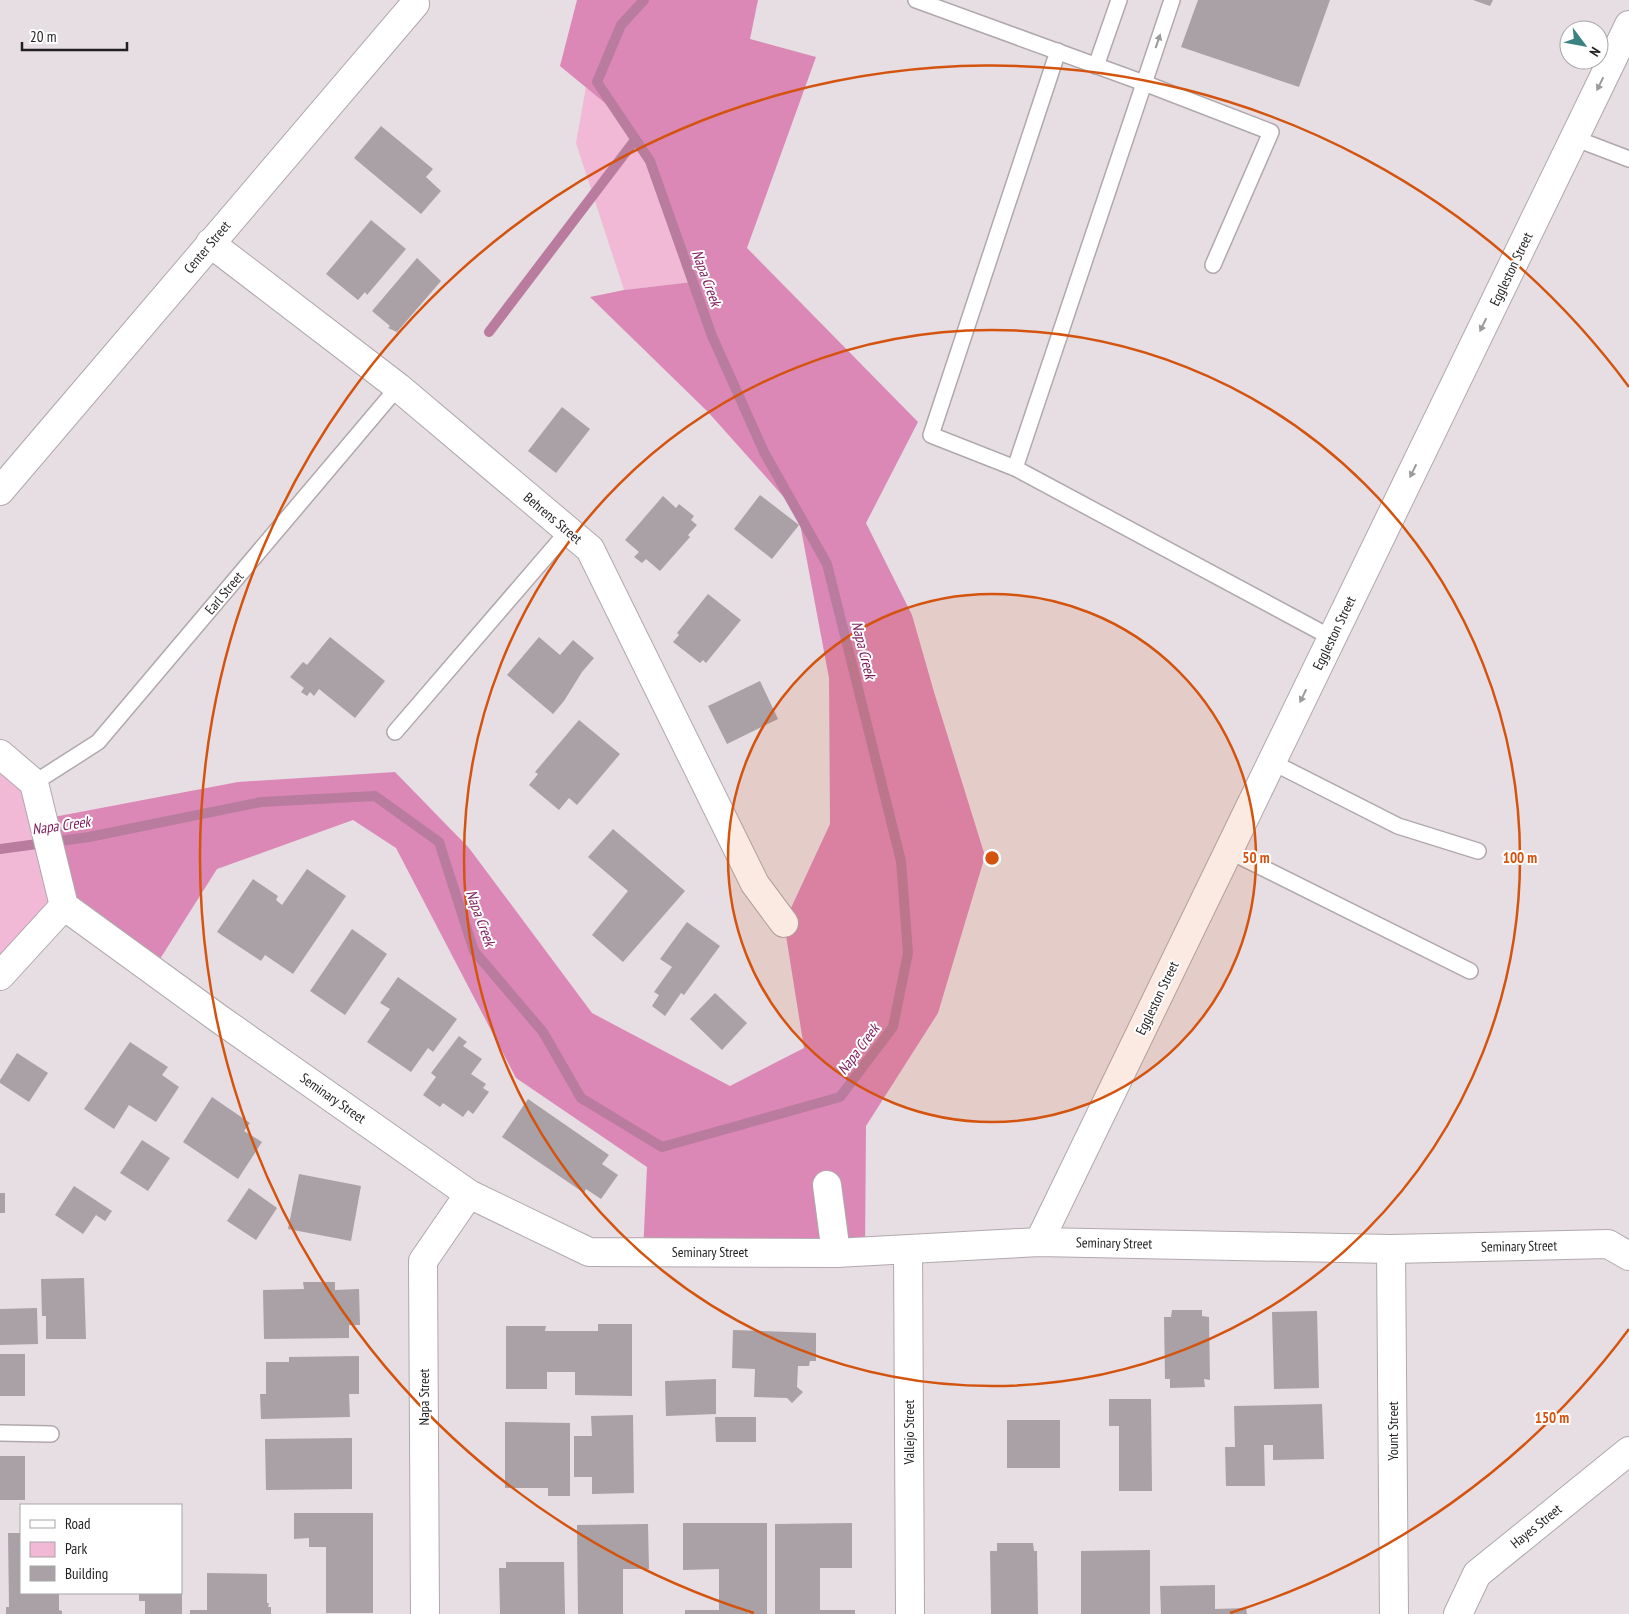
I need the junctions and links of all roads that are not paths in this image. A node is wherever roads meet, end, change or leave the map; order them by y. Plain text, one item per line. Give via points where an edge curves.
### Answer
1 (916, 0) edge
2 (1118, 0) edge
3 (1172, 0) edge
4 (415, 4) dead end
5 (1629, 25) edge
6 (1058, 51) junction
7 (1096, 66) junction
8 (1144, 83) junction
9 (1574, 138) junction
10 (1629, 159) edge
11 (210, 243) junction
12 (1213, 265) dead end
13 (398, 387) junction
14 (1015, 468) junction
15 (0, 491) edge
16 (568, 531) junction
17 (1332, 638) junction
18 (395, 732) dead end
19 (0, 754) edge
20 (1272, 762) junction
21 (36, 791) junction
22 (1229, 851) junction
23 (1478, 851) dead end
24 (61, 895) junction
25 (784, 923) dead end
26 (1470, 971) dead end
27 (0, 976) edge
28 (826, 1185) dead end
29 (469, 1194) junction
30 (1039, 1242) junction
31 (1391, 1248) junction
32 (908, 1250) junction
33 (836, 1253) junction
34 (1629, 1256) edge
35 (0, 1433) edge
36 (51, 1434) dead end
37 (1629, 1451) edge
38 (425, 1614) edge
39 (910, 1614) edge
40 (1394, 1614) edge
41 (1458, 1614) edge

1 - 6 lane
2 - 7 lane
8 -> 3 lane
4 - 11 street, Center Street
5 -> 9 street, Eggleston Street
6 - 7 lane
6 - 14 lane via 932,435
7 - 8 lane
8 - 12 lane via 1271,132
8 - 14 lane
9 - 10 lane
9 -> 17 street, Eggleston Street
11 - 13 street, Behrens Street
11 - 15 street, Center Street
13 - 16 street, Behrens Street
13 - 21 lane, Earl Street via 98,742
14 - 17 lane
16 - 18 lane
16 - 25 street, Behrens Street via 590,549 755,884
17 -> 20 street, Eggleston Street
19 - 21 street
20 - 22 street, Eggleston Street
20 - 23 lane via 1398,826
21 - 24 street
22 - 26 lane
22 - 30 street, Eggleston Street
24 - 27 street
24 - 29 street, Seminary Street via 226,1023
28 - 33 street
29 - 33 street, Seminary Street via 589,1252
29 - 38 street, Napa Street via 422,1261
30 - 31 street, Seminary Street
30 - 32 street, Seminary Street
31 - 34 street, Seminary Street via 1608,1244
31 - 40 street, Yount Street
32 - 33 street, Seminary Street
32 - 39 street, Vallejo Street
35 - 36 lane
37 - 41 street, Hayes Street via 1477,1574

